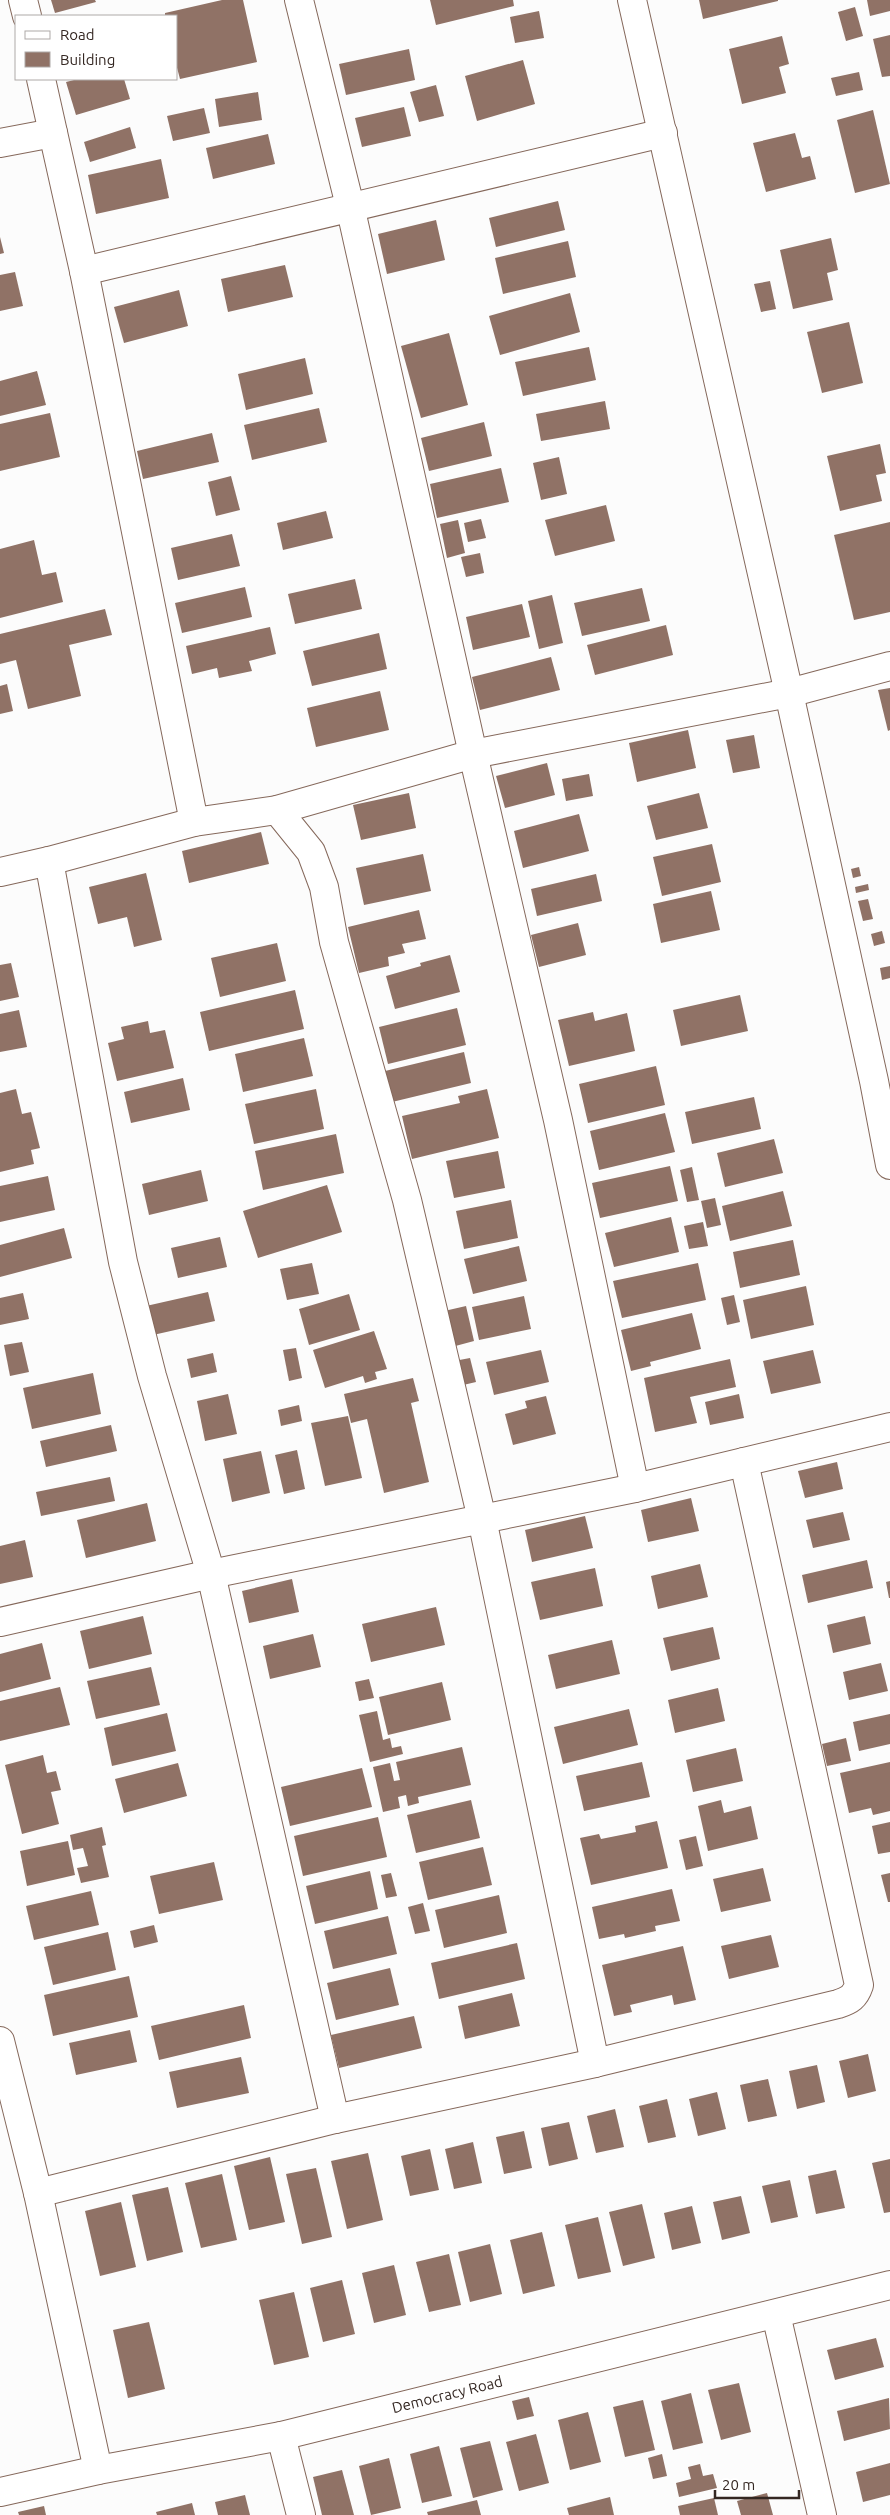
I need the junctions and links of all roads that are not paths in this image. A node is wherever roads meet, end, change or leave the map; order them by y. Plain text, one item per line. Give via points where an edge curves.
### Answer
1 (23, 0) edge
2 (299, 0) edge
3 (632, 0) edge
4 (27, 15) edge
5 (41, 80) edge
6 (53, 133) junction
7 (663, 133) junction
8 (0, 143) edge
9 (350, 206) junction
10 (84, 271) junction
11 (890, 666) edge
12 (789, 692) junction
13 (473, 754) junction
14 (278, 810) junction
15 (194, 822) junction
16 (49, 861) junction
17 (0, 872) edge
18 (882, 1080) edge
19 (890, 1165) edge
20 (890, 1427) edge
21 (744, 1462) junction
22 (636, 1488) junction
23 (482, 1519) junction
24 (211, 1574) junction
25 (0, 1622) edge
26 (0, 2041) edge
27 (595, 2063) junction
28 (335, 2119) junction
29 (38, 2193) junction
30 (890, 2285) edge
31 (776, 2314) junction
32 (281, 2436) junction
33 (98, 2470) junction
34 (0, 2492) edge
35 (301, 2515) edge
36 (822, 2515) edge

1 - 4 street
2 - 9 street
3 - 7 street
5 - 6 street
6 - 8 street
6 - 10 street
7 - 9 street
7 - 12 street
9 - 10 street
9 - 13 street
10 - 15 street
11 - 12 street
12 - 13 street
12 - 18 street
13 - 14 street
13 - 22 street via 558,1120
14 - 15 street
14 - 23 street via 312,852 324,887 334,942 407,1200
15 - 16 street
16 - 17 street
16 - 24 street via 124,1262 152,1376
18 - 19 street
20 - 21 street
21 - 22 street
21 - 27 street via 859,1984 856,1994 838,2004
22 - 23 street
23 - 24 street
23 - 27 street
24 - 25 street
24 - 28 street
26 - 29 street
27 - 28 street
28 - 29 street
29 - 33 street
30 - 31 street, Democracy Road
31 - 32 street, Democracy Road
31 - 36 street
32 - 33 street, Democracy Road
32 - 35 street
33 - 34 street, Democracy Road

